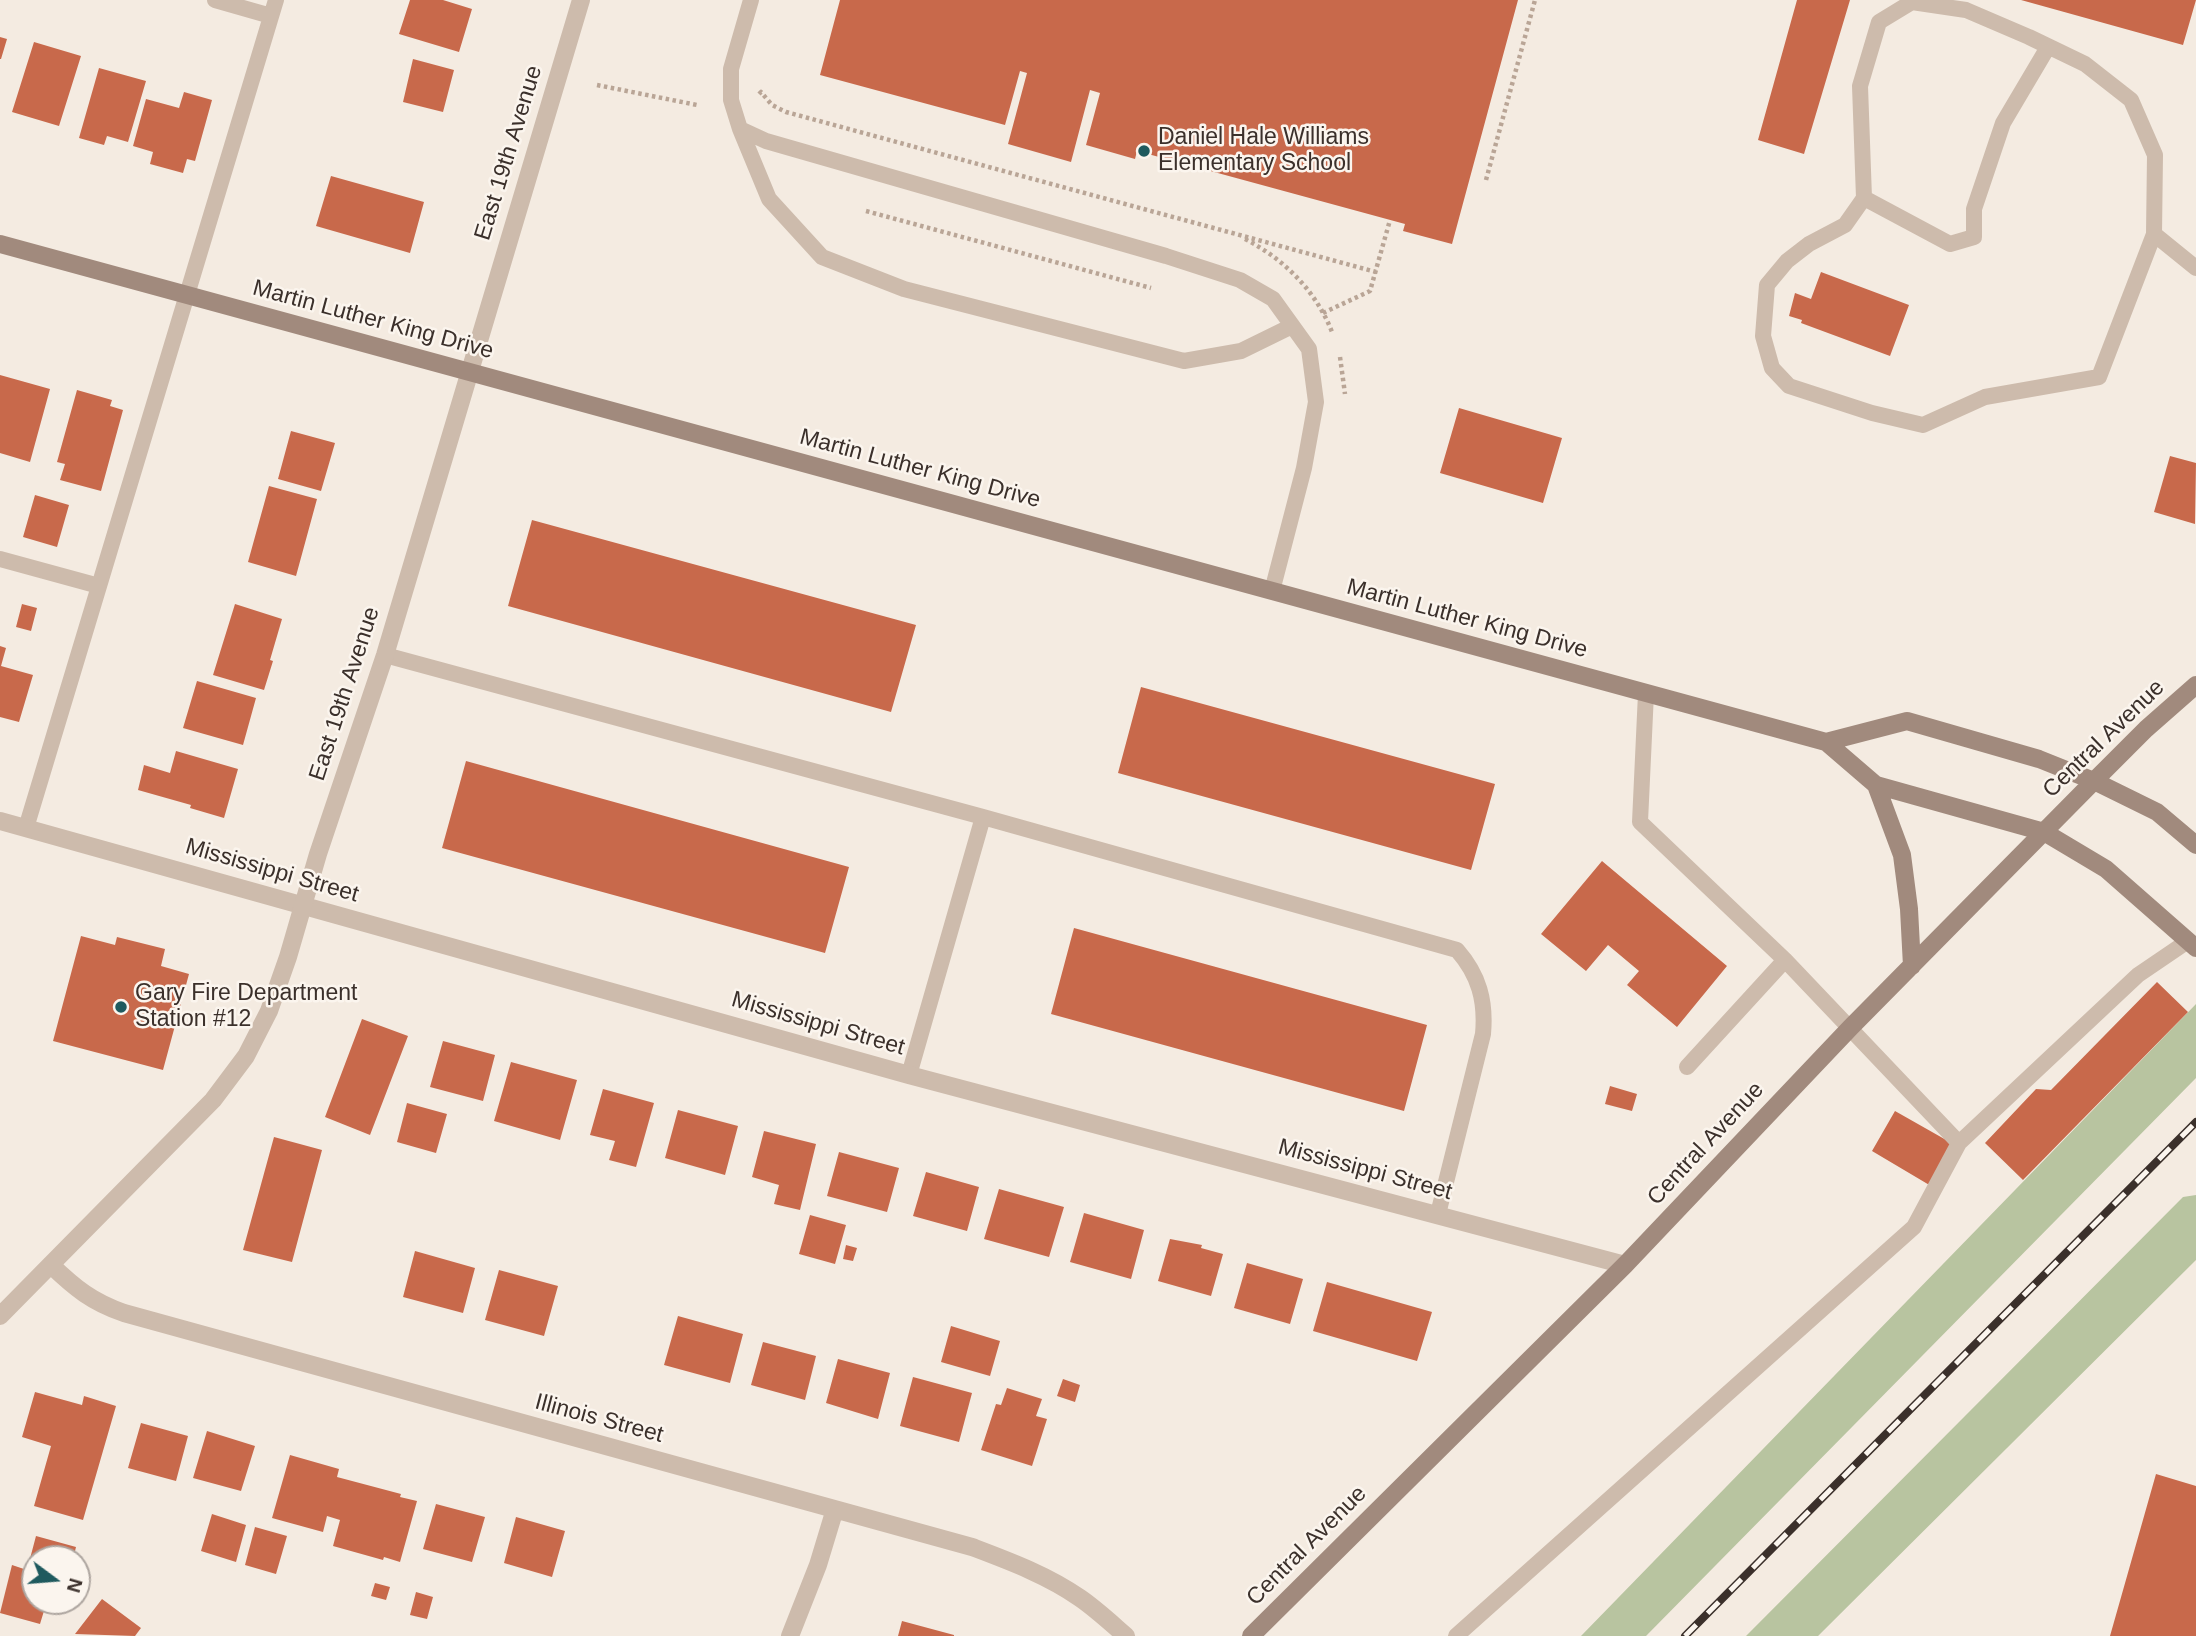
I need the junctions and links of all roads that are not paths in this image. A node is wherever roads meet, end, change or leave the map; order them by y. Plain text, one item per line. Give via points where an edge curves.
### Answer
1 (215, 0) edge
2 (581, 0) edge
3 (751, 0) edge
4 (273, 8) edge
5 (2048, 47) junction
6 (740, 129) junction
7 (1864, 198) junction
8 (2154, 234) junction
9 (0, 244) edge
10 (2196, 268) edge
11 (187, 295) junction
12 (1292, 326) junction
13 (469, 372) junction
14 (0, 559) edge
15 (99, 586) junction
16 (1272, 591) junction
17 (385, 655) junction
18 (2196, 685) edge
19 (1646, 693) junction
20 (1826, 742) junction
21 (2094, 782) junction
22 (1876, 785) junction
23 (983, 817) junction
24 (0, 821) edge
25 (26, 828) junction
26 (2045, 832) junction
27 (2196, 845) edge
28 (303, 905) junction
29 (2192, 945) edge
30 (1785, 960) junction
31 (1912, 966) junction
32 (1850, 1028) junction
33 (1687, 1067) dead end
34 (909, 1075) junction
35 (1959, 1143) junction
36 (1438, 1214) junction
37 (51, 1265) junction
38 (1625, 1265) junction
39 (0, 1316) edge
40 (835, 1509) junction
41 (790, 1636) edge
42 (1126, 1636) edge
43 (1251, 1636) edge
44 (1456, 1636) edge

1 - 4 lane
2 - 13 street, East 19th Avenue
3 - 6 lane via 732,69 731,100
4 - 11 lane
5 - 7 lane via 2003,123 1974,209 1974,237 1950,244
5 - 7 lane via 1966,10 1912,2 1879,22 1860,86
5 - 8 lane via 2085,64 2131,100 2155,155
6 - 12 lane via 766,141 1240,280 1273,299
6 - 12 lane via 769,199 822,257 904,289 1184,361 1241,351
7 - 8 lane via 1844,225 1787,261 1768,285 1763,336 1772,368 1789,386 1923,425 1985,397 2099,377
8 - 10 lane
9 - 11 main road, Martin Luther King Drive
11 - 13 main road, Martin Luther King Drive
11 - 15 lane
12 - 16 lane via 1308,349 1316,402
13 - 16 main road, Martin Luther King Drive
13 - 17 street, East 19th Avenue
14 - 15 lane
15 - 25 lane
16 - 19 main road, Martin Luther King Drive
17 - 23 lane
17 - 28 street, East 19th Avenue
18 - 21 main road, Central Avenue
19 - 20 main road, Martin Luther King Drive
19 - 30 lane via 1640,822
20 - 21 main road, Martin Luther King Drive via 1907,721 2039,759
20 - 22 main road, Martin Luther King Drive
21 - 26 main road, Central Avenue
21 - 27 main road, Martin Luther King Drive via 2157,812
22 - 26 main road, Martin Luther King Drive
22 - 31 main road via 1902,855
23 - 34 lane
23 - 36 lane via 1457,950 1474,971 1485,1016
24 - 25 street, Mississippi Street
25 - 28 street, Mississippi Street
26 - 29 main road, Martin Luther King Drive via 2106,869
26 - 31 main road, Central Avenue
28 - 34 street, Mississippi Street
28 - 37 street, East 19th Avenue via 269,1011 230,1079
29 - 35 lane via 2138,975
30 - 32 lane
30 - 33 lane
31 - 32 main road, Central Avenue
32 - 35 lane
32 - 38 main road, Central Avenue
34 - 36 street, Mississippi Street
35 - 44 lane via 1914,1227
36 - 38 street, Mississippi Street
37 - 39 street, East 19th Avenue
37 - 40 street, Illinois Street via 79,1292 124,1313
38 - 43 main road, Central Avenue
40 - 41 street
40 - 42 street, Illinois Street via 972,1547 1020,1566 1081,1598

